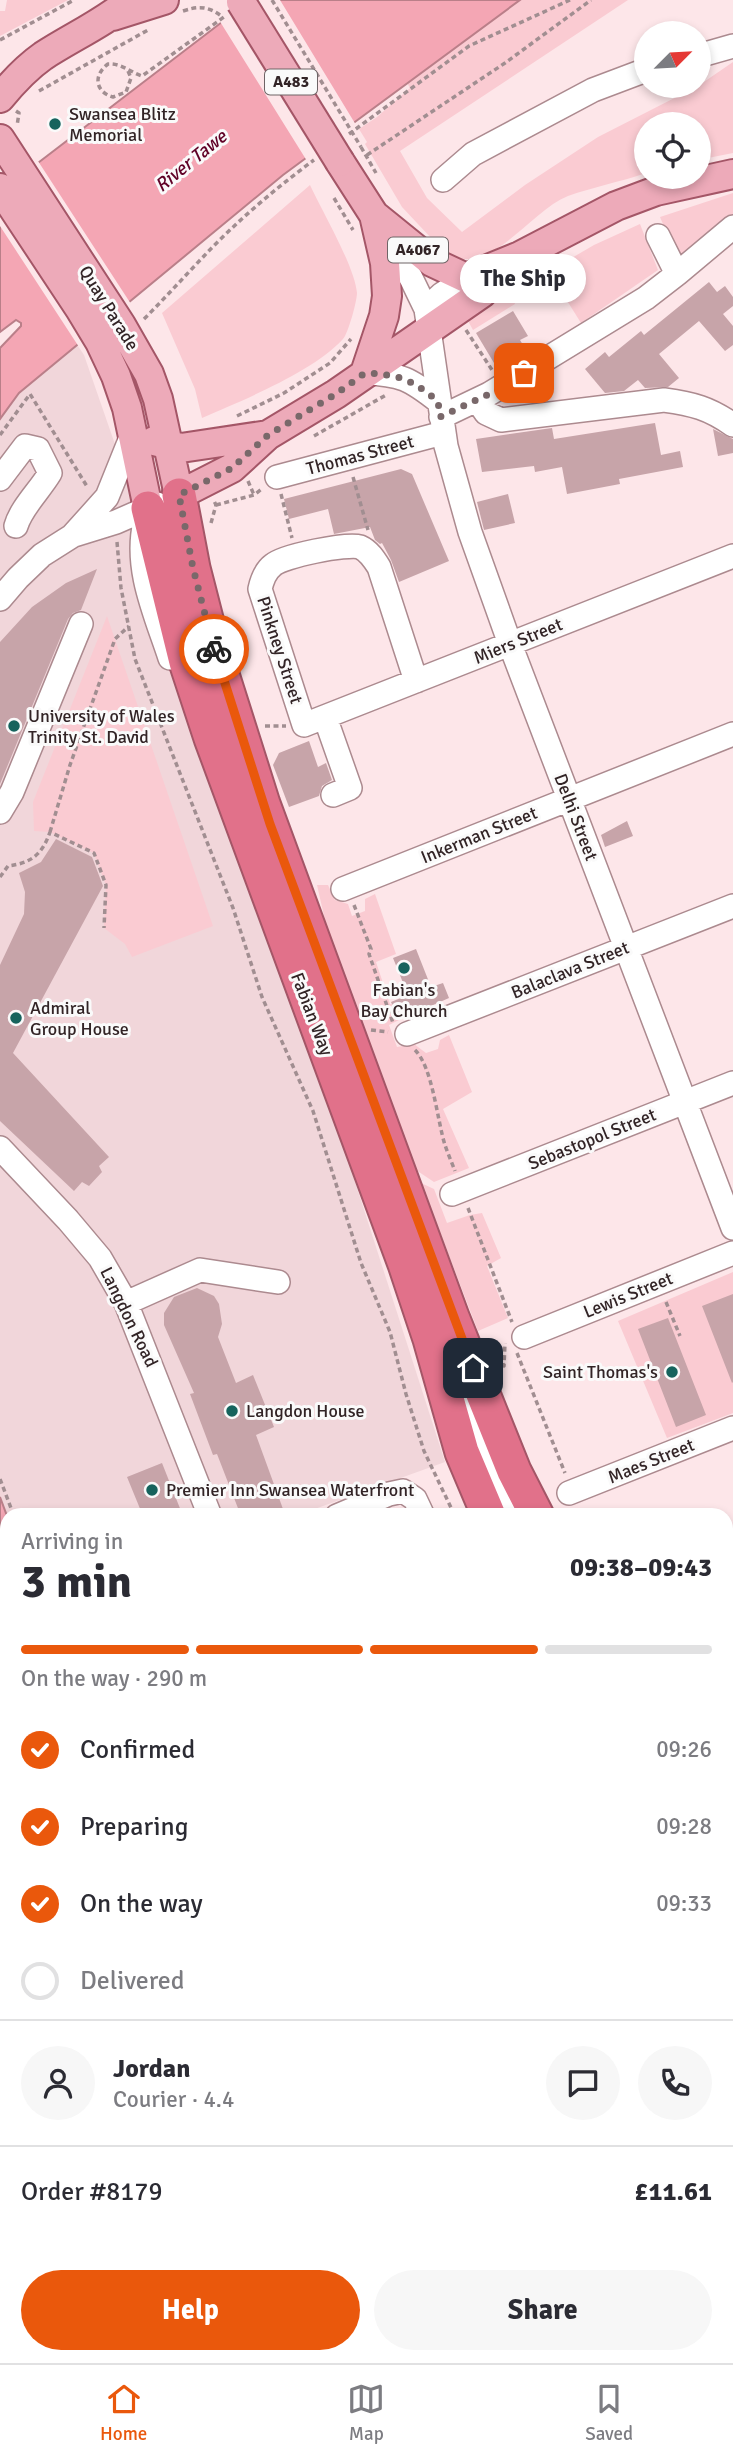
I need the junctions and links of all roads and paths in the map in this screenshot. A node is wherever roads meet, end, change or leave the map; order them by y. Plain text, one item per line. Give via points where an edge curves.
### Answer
1 (74, 0) edge
2 (202, 0) edge
3 (272, 0) edge
4 (591, 0) edge
5 (237, 3) edge
6 (202, 7) junction
7 (121, 8) edge
8 (166, 13) edge
9 (214, 24) dead end
10 (0, 40) edge
11 (733, 46) edge
12 (711, 52) edge
13 (102, 56) junction
14 (44, 57) junction
15 (108, 64) junction
16 (0, 66) edge
17 (128, 71) junction
18 (634, 75) edge
19 (35, 92) dead end
20 (0, 98) edge
21 (0, 139) edge
22 (356, 155) junction
23 (731, 175) edge
24 (443, 180) dead end
25 (5, 184) edge
26 (334, 198) dead end
27 (364, 225) junction
28 (733, 227) edge
29 (658, 236) dead end
30 (520, 257) junction
31 (677, 274) junction
32 (466, 278) junction
33 (428, 319) junction
34 (463, 325) dead end
35 (111, 334) junction
36 (355, 334) dead end
37 (365, 373) junction
38 (502, 386) junction
39 (477, 400) junction
40 (237, 416) dead end
41 (440, 417) junction
42 (130, 421) junction
43 (733, 425) edge
44 (0, 435) edge
45 (268, 435) junction
46 (170, 447) junction
47 (348, 458) junction
48 (277, 477) junction
49 (0, 479) edge
50 (179, 495) junction
51 (107, 497) junction
52 (216, 505) dead end
53 (148, 508) junction
54 (116, 522) junction
55 (8, 526) edge
56 (72, 536) junction
57 (371, 554) junction
58 (42, 555) junction
59 (733, 556) edge
60 (296, 557) junction
61 (0, 599) edge
62 (81, 624) dead end
63 (129, 626) junction
64 (510, 644) junction
65 (416, 681) junction
66 (314, 721) junction
67 (253, 726) dead end
68 (733, 734) edge
69 (333, 795) dead end
70 (570, 799) junction
71 (0, 812) edge
72 (50, 832) junction
73 (0, 877) edge
74 (343, 888) dead end
75 (733, 906) edge
76 (104, 928) dead end
77 (625, 948) junction
78 (362, 1029) dead end
79 (407, 1034) joint
80 (733, 1083) edge
81 (684, 1102) junction
82 (0, 1148) edge
83 (452, 1194) dead end
84 (733, 1228) edge
85 (733, 1253) edge
86 (278, 1282) dead end
87 (658, 1284) junction
88 (126, 1303) junction
89 (452, 1317) junction
90 (486, 1333) dead end
91 (680, 1336) dead end
92 (523, 1337) joint
93 (733, 1428) edge
94 (0, 1479) edge
95 (569, 1493) dead end
96 (11, 1508) edge
97 (207, 1508) edge
98 (356, 1508) edge
99 (419, 1508) edge
100 (452, 1508) edge
101 (470, 1508) edge
102 (486, 1508) edge
103 (509, 1508) edge
104 (533, 1508) edge

1 - 10 path
2 - 6 path
3 - 22 path, bridge
4 - 22 path via 505,63
5 - 6 path
5 - 22 main road, A483, bridge
6 - 8 path
7 - 8 main road
7 - 14 main road
8 - 13 path
9 - 17 path via 142,76
11 - 12 street
13 - 15 path
13 - 19 path
14 - 16 main road
14 - 20 main road via 18,76
15 - 17 path
15 - 17 path via 97,83 105,95 126,92 131,78
18 - 24 street via 593,90 473,154
21 - 25 main road, Quay Parade
22 - 27 main road, A483
23 - 30 main road, A4067 via 656,191 616,206
25 - 35 main road, Quay Parade
26 - 27 path
27 - 32 main road, A4067
27 - 33 street, Delhi Street via 411,278
27 - 37 main road, A483 via 385,263 387,296
28 - 31 street, Thomas Street
29 - 31 street
30 - 32 main road, A4067
30 - 33 main road, A4067 via 482,293
31 - 38 street, Thomas Street via 646,298
32 - 33 street via 450,287
33 - 37 main road
33 - 41 street, Delhi Street
34 - 38 path
35 - 42 main road, Quay Parade
35 - 46 main road, Quay Parade via 149,374
36 - 40 path via 331,363
37 - 41 street via 412,380
37 - 45 main road
38 - 39 street, Thomas Street
39 - 41 street, Thomas Street
39 - 43 street via 486,413 501,420 664,400 709,409
41 - 47 street, Thomas Street
41 - 64 street, Delhi Street via 470,532
42 - 46 main road via 155,442
42 - 51 street
42 - 53 main road, Quay Parade
44 - 51 path via 30,394 92,495 97,490
45 - 46 main road
45 - 50 main road via 232,468
46 - 50 main road, Quay Parade
47 - 48 street, Thomas Street
47 - 57 path
48 - 52 path via 254,495
48 - 60 path
49 - 55 street via 24,446 38,449 50,473
50 - 53 street
50 - 89 highway, Fabian Way via 206,620 238,729
51 - 56 street
53 - 54 street
53 - 101 street via 141,553 145,582 198,743 409,1318 432,1402
53 - 102 highway, Fabian Way via 186,662 211,738 405,1264 462,1452
54 - 56 street
54 - 63 path
55 - 58 street
56 - 58 street
57 - 60 street, Pinkney Street via 349,545
57 - 65 street
58 - 61 street
59 - 64 street, Miers Street
60 - 66 street, Pinkney Street via 271,566 260,589
62 - 71 street
63 - 72 path via 115,639
63 - 100 path via 135,659 233,908 262,997 313,1111 361,1263 390,1332 425,1451
64 - 65 street, Miers Street
64 - 70 street, Delhi Street
65 - 66 street, Miers Street
66 - 67 path
66 - 69 street, Pinkney Street via 350,788
68 - 70 street, Inkerman Street
70 - 74 street, Inkerman Street
70 - 77 street, Delhi Street
72 - 73 path via 38,857 8,866
72 - 76 path via 94,853 106,885
75 - 77 street, Balaclava Street
77 - 79 street, Balaclava Street
77 - 81 street, Delhi Street
78 - 79 path
80 - 81 street, Sebastopol Street
81 - 83 street, Sebastopol Street
81 - 84 street, Delhi Street
82 - 88 street, Langdon Road via 100,1258
85 - 87 street, Lewis Street
86 - 88 street via 200,1270
87 - 91 path
87 - 92 street, Lewis Street
88 - 97 street, Langdon Road
89 - 103 street via 483,1448
89 - 104 highway, Fabian Way
90 - 92 path via 504,1366 505,1326
93 - 95 street, Maes Street
94 - 96 path
98 - 99 street via 403,1491

